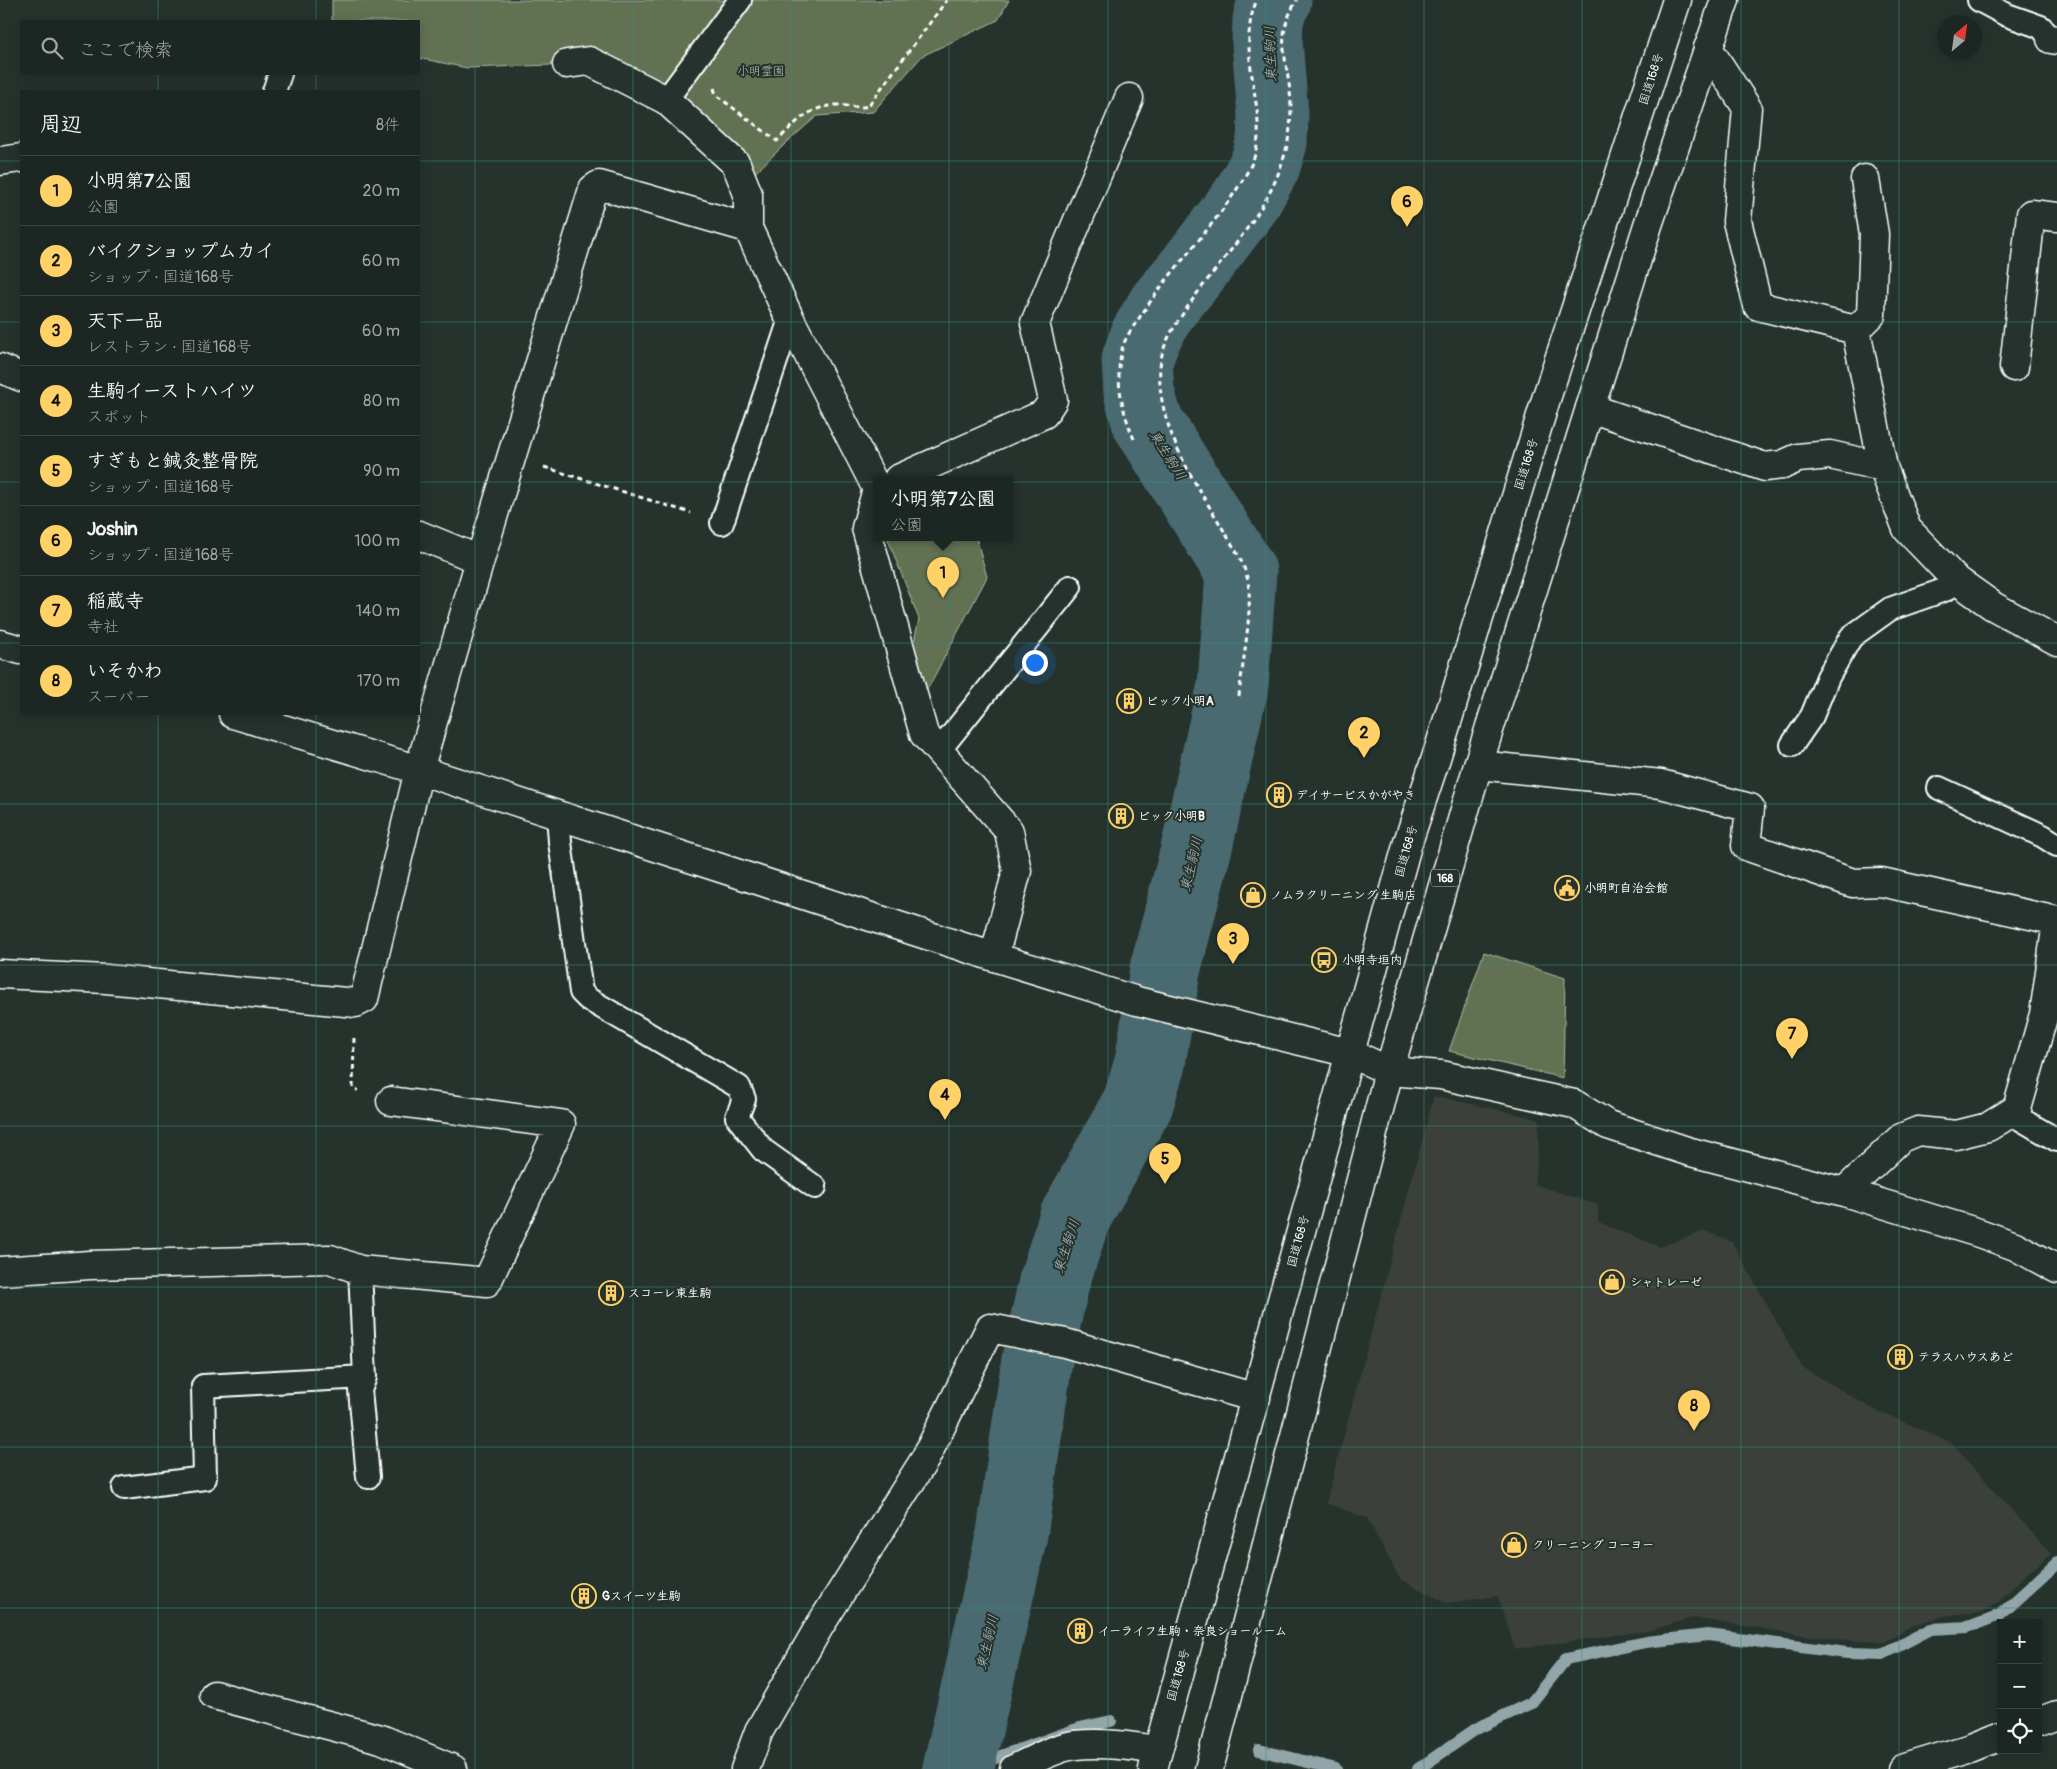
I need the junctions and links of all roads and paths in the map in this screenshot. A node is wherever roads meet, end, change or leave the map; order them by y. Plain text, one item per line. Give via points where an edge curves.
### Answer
1 (740, 0) edge
2 (947, 0) edge
3 (1257, 0) edge
4 (1297, 0) edge
5 (1677, 0) edge
6 (1725, 0) edge
7 (1979, 0) edge
8 (2054, 40) edge
9 (1708, 48) junction
10 (567, 64) dead end
11 (280, 75) edge
12 (712, 80) dead end
13 (274, 90) edge
14 (1129, 98) dead end
15 (666, 100) junction
16 (20, 158) edge
17 (0, 161) edge
18 (1865, 179) dead end
19 (2057, 217) edge
20 (748, 228) junction
21 (790, 319) junction
22 (1856, 330) junction
23 (2014, 367) dead end
24 (0, 368) edge
25 (20, 377) edge
26 (1590, 408) junction
27 (1134, 439) dead end
28 (512, 456) junction
29 (1883, 467) junction
30 (905, 476) edge
31 (873, 481) edge
32 (873, 503) edge
33 (722, 523) joint
34 (420, 535) edge
35 (480, 560) junction
36 (1955, 579) junction
37 (1070, 587) dead end
38 (2057, 641) edge
39 (0, 644) edge
40 (20, 650) edge
41 (1239, 696) dead end
42 (236, 715) edge
43 (1792, 745) dead end
44 (938, 752) junction
45 (1478, 765) junction
46 (419, 770) junction
47 (1938, 788) dead end
48 (558, 814) junction
49 (2057, 845) edge
50 (2057, 922) edge
51 (994, 957) junction
52 (0, 974) edge
53 (356, 1002) junction
54 (1350, 1053) junction
55 (1389, 1071) junction
56 (391, 1101) joint
57 (2010, 1113) junction
58 (2057, 1140) edge
59 (815, 1187) dead end
60 (1844, 1192) junction
61 (2057, 1269) edge
62 (360, 1270) junction
63 (0, 1271) edge
64 (365, 1377) junction
65 (1256, 1398) junction
66 (368, 1477) dead end
67 (124, 1488) dead end
68 (214, 1695) dead end
69 (2057, 1715) edge
70 (2042, 1721) edge
71 (1997, 1738) edge
72 (1155, 1759) edge
73 (453, 1769) edge
74 (745, 1769) edge
75 (1014, 1769) edge
76 (1209, 1769) edge
77 (1902, 1769) edge

1 - 15 lane
2 - 12 path via 868,106 820,107 800,118 777,140 716,95
3 - 27 path via 1250,15 1248,34 1258,146 1251,166 1234,194 1129,333 1118,368 1124,415
4 - 41 path via 1284,27 1291,119 1280,170 1250,224 1179,319 1161,359 1163,409 1174,440 1243,565 1248,582 1249,609
5 - 54 main road, 国道168号 via 1547,396 1408,842
6 - 9 main road, 168
7 - 8 lane via 2007,15 2041,27
9 - 22 main road via 1747,108 1737,221 1758,306
9 - 26 main road, 168
10 - 15 main road via 589,60
11 - 13 lane
14 - 30 main road via 1035,323 1053,400 1044,414
15 - 20 main road via 736,164 748,194
16 - 17 main road
18 - 22 main road via 1874,234 1871,306 1870,315
19 - 23 main road via 2031,214
20 - 21 main road
20 - 28 main road via 599,185 593,189
21 - 31 main road
21 - 33 lane
22 - 29 main road
24 - 25 main road
26 - 29 main road via 1765,467 1782,465 1798,458 1830,455
26 - 45 main road, 168
28 - 33 path
28 - 35 main road
29 - 36 main road via 1907,529
32 - 44 main road via 866,528 924,734
34 - 35 main road
35 - 46 main road
36 - 38 main road via 1993,606
36 - 43 lane via 1947,589 1890,609 1850,637 1812,716
37 - 44 lane
39 - 40 main road
42 - 46 main road
44 - 51 main road via 1009,831 1018,871
45 - 50 main road via 1661,784 1750,808 1746,846 1853,883 1881,882
45 - 55 main road, 168
46 - 48 main road
46 - 53 main road via 364,999
47 - 49 lane
48 - 51 main road
48 - 59 lane via 581,992 739,1086 744,1098 736,1117 763,1150
50 - 57 main road via 2044,1014 2017,1109
51 - 54 main road via 1137,1001
52 - 53 main road via 106,979
53 - 56 path via 353,1089 378,1092
54 - 55 main road
54 - 65 main road, 国道168号
55 - 60 main road via 1441,1075 1574,1104 1608,1125 1625,1131
55 - 76 main road, 168
56 - 62 main road via 560,1124 487,1282
57 - 58 lane
57 - 60 main road via 1988,1127 1956,1135 1918,1132 1901,1138
60 - 61 main road via 2015,1246
62 - 63 main road via 330,1259 90,1265
62 - 64 lane
64 - 66 lane via 360,1390
64 - 67 lane via 203,1386 205,1478
65 - 72 main road, 国道168号
65 - 74 main road via 1065,1343 990,1328 924,1459 759,1731
68 - 73 main road via 381,1739
69 - 70 main road
71 - 77 main road
72 - 75 main road via 1124,1745 1074,1745

